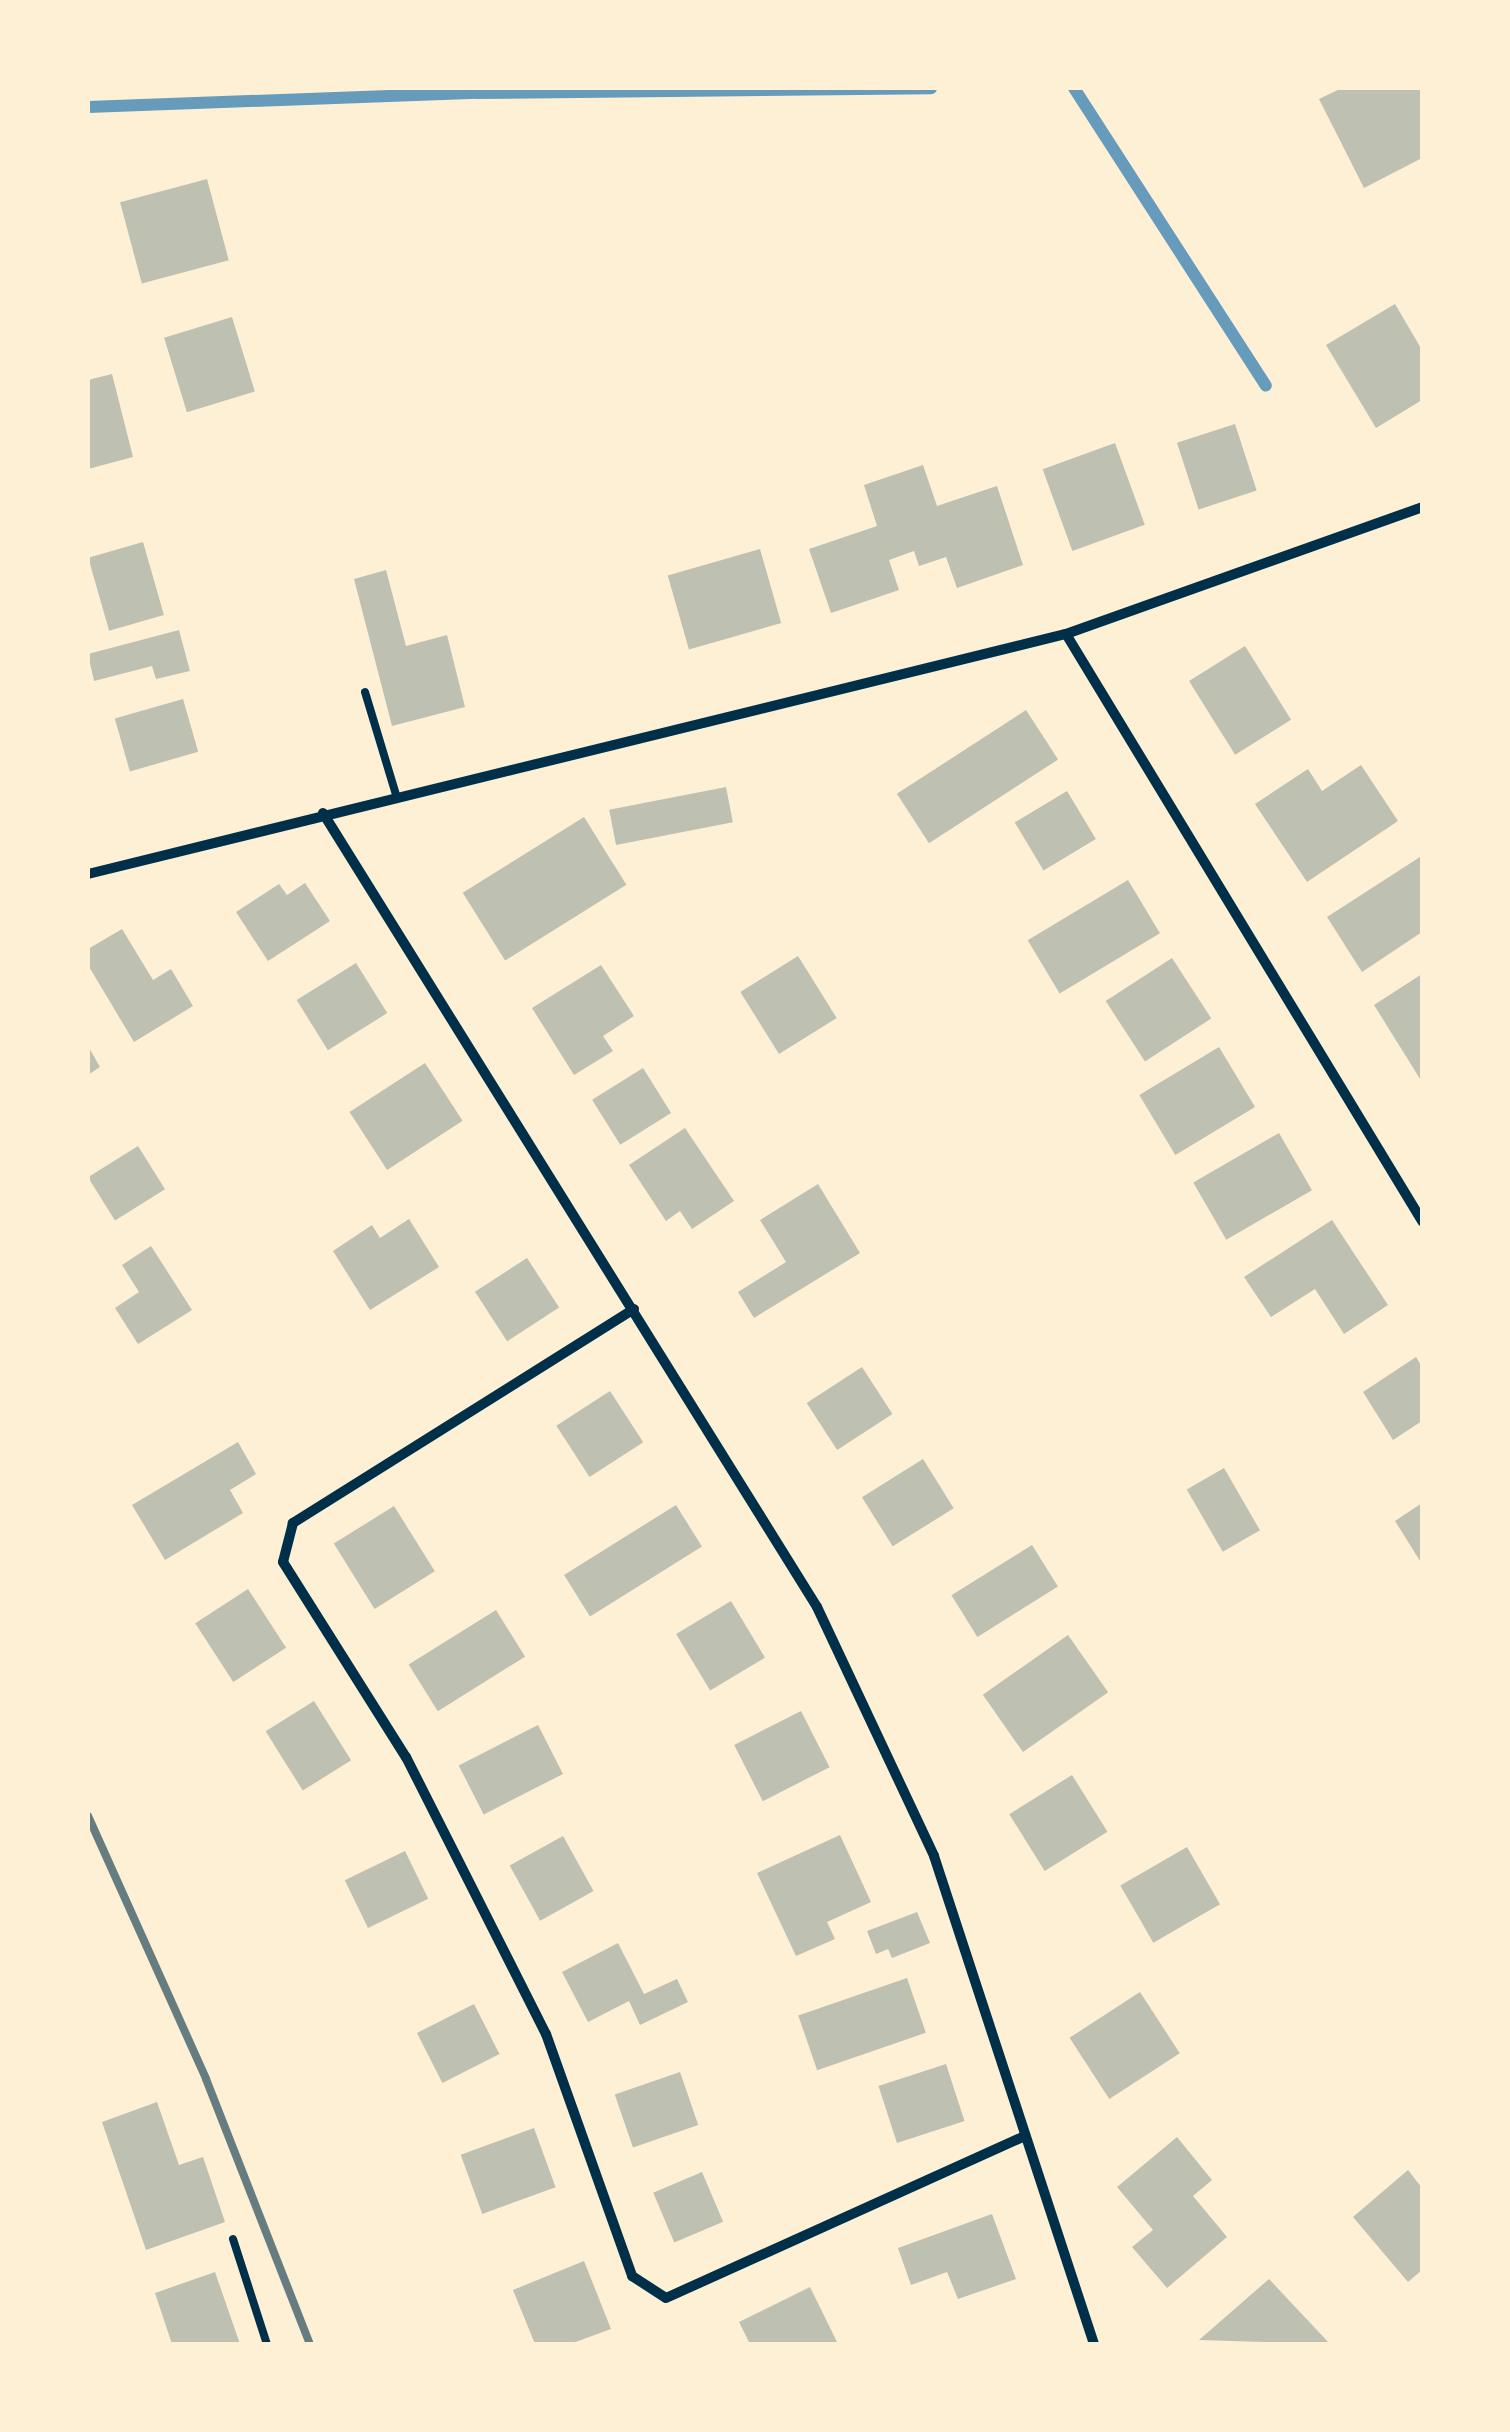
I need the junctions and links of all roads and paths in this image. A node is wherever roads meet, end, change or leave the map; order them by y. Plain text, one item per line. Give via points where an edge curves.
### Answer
1 (1422, 506) edge
2 (1066, 634) junction
3 (365, 692) dead end
4 (396, 795) junction
5 (323, 813) junction
6 (88, 874) edge
7 (1422, 1221) edge
8 (634, 1309) junction
9 (1022, 2138) junction
10 (233, 2239) dead end
11 (267, 2344) edge
12 (1094, 2344) edge

1 - 2 street
2 - 4 street
2 - 7 street
3 - 4 lane
4 - 5 street
5 - 6 street
5 - 8 street
8 - 9 street via 817,1607 934,1856
8 - 9 street via 293,1522 284,1562 406,1757 546,2034 632,2276 666,2298
9 - 12 street
10 - 11 lane

